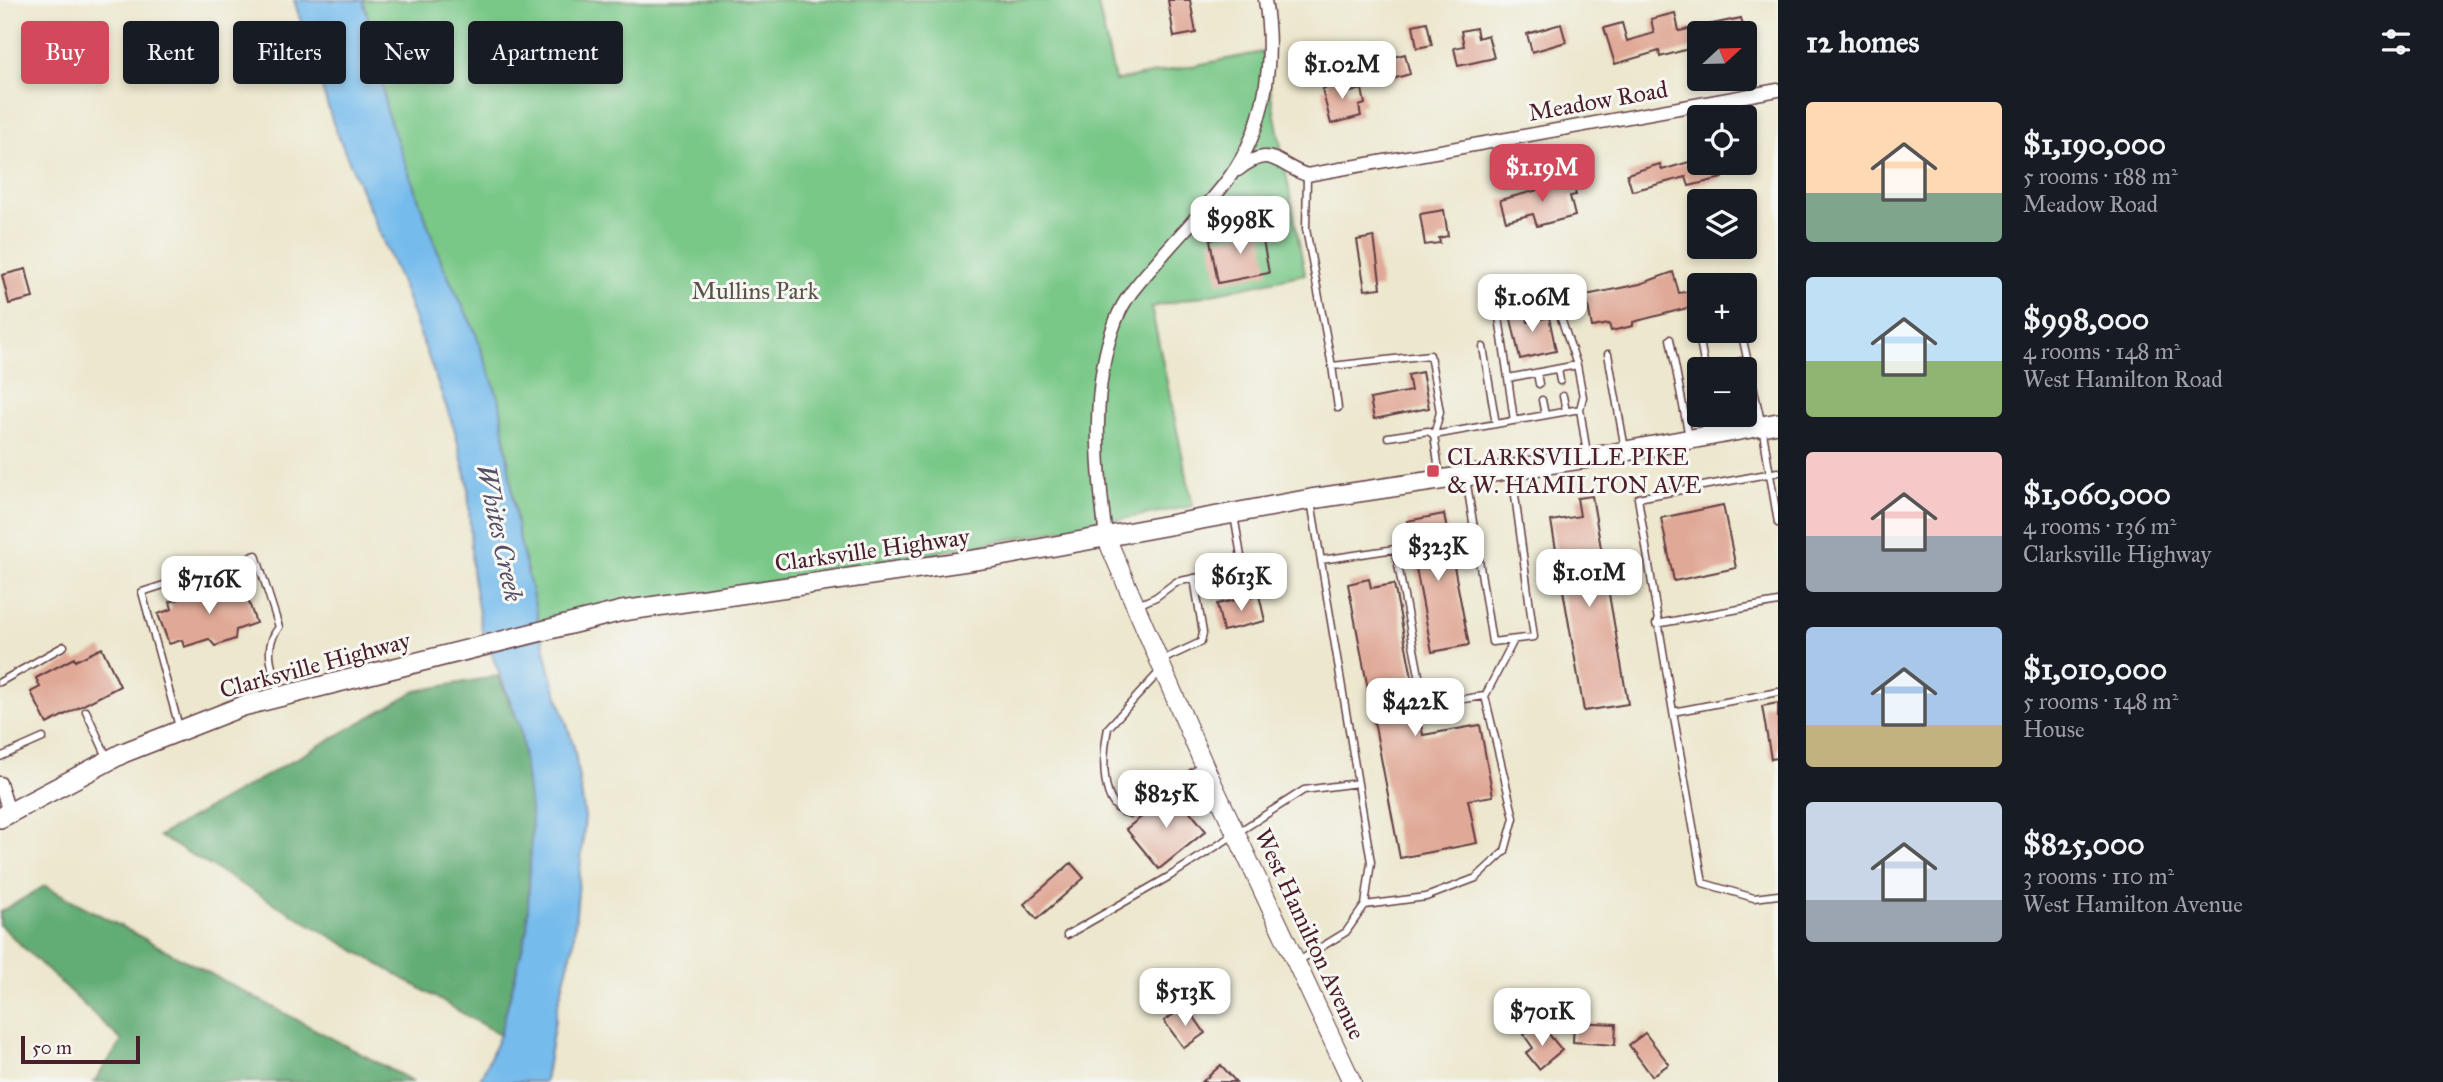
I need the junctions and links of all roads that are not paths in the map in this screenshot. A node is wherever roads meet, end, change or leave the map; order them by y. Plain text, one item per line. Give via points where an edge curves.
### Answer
1 (1265, 0) edge
2 (1778, 90) edge
3 (1307, 174) junction
4 (1230, 178) junction
5 (1670, 339) dead end
6 (1483, 347) dead end
7 (1608, 354) dead end
8 (1747, 360) joint
9 (1577, 365) junction
10 (1332, 366) junction
11 (1558, 369) junction
12 (1537, 373) junction
13 (1508, 378) junction
14 (1560, 381) dead end
15 (1539, 384) dead end
16 (1757, 388) edge
17 (1563, 396) dead end
18 (1542, 400) dead end
19 (1338, 408) dead end
20 (1580, 409) junction
21 (1566, 411) junction
22 (1545, 415) junction
23 (1514, 421) junction
24 (1496, 424) junction
25 (1770, 424) edge
26 (1434, 435) junction
27 (1388, 437) dead end
28 (1690, 439) junction
29 (1625, 451) junction
30 (1588, 458) junction
31 (1511, 470) junction
32 (1778, 472) edge
33 (1769, 475) junction
34 (1466, 476) junction
35 (1440, 480) junction
36 (1311, 499) junction
37 (1234, 513) junction
38 (1778, 523) edge
39 (1106, 537) junction
40 (1321, 560) junction
41 (1194, 578) junction
42 (1778, 602) edge
43 (1135, 606) junction
44 (1656, 624) junction
45 (1514, 640) junction
46 (64, 646) dead end
47 (1160, 665) junction
48 (0, 682) edge
49 (1778, 692) edge
50 (278, 695) junction
51 (1485, 696) junction
52 (86, 711) dead end
53 (1673, 712) junction
54 (179, 729) junction
55 (43, 738) dead end
56 (0, 757) edge
57 (108, 760) junction
58 (1204, 765) junction
59 (0, 783) edge
60 (1358, 783) junction
61 (4, 815) edge
62 (1236, 834) junction
63 (1778, 895) edge
64 (1365, 905) junction
65 (1067, 935) dead end
66 (1296, 962) junction
67 (1352, 1082) edge

1 - 4 street via 1271,36 1264,97
2 - 3 street, Meadow Road
3 - 4 street via 1266,156 1252,160
3 - 10 lane via 1306,229
4 - 39 street via 1129,295 1116,319 1101,385
5 - 28 lane
6 - 24 lane
7 - 29 lane
8 - 8 lane via 1741,331 1700,340 1706,369
9 - 11 lane
9 - 13 lane via 1553,295 1497,304
9 - 20 lane via 1583,397
10 - 19 lane
10 - 26 lane via 1430,355 1440,412
11 - 12 lane
11 - 14 lane
12 - 13 lane
12 - 15 lane
13 - 23 lane
16 - 25 lane
17 - 21 lane
18 - 22 lane
20 - 21 lane
20 - 30 lane
21 - 22 lane
22 - 23 lane
23 - 24 lane
24 - 26 lane
25 - 28 main road, Clarksville Highway
25 - 33 lane
26 - 27 lane via 1428,431
26 - 35 lane
28 - 29 main road, Clarksville Highway
29 - 30 main road, Clarksville Highway
30 - 31 main road, Clarksville Highway
31 - 34 main road, Clarksville Highway
31 - 45 lane via 1534,637
32 - 33 lane
33 - 38 lane
33 - 44 lane via 1638,498
34 - 35 main road, Clarksville Highway
34 - 45 lane via 1492,642
35 - 36 main road, Clarksville Highway
36 - 37 main road, Clarksville Highway
36 - 40 lane
37 - 39 main road, Clarksville Highway
37 - 41 lane via 1243,568
39 - 43 street, West Hamilton Avenue
39 - 50 main road, Clarksville Highway via 622,611
40 - 51 lane via 1395,549 1422,691 1441,702
40 - 60 lane
41 - 43 lane via 1176,582
41 - 47 lane via 1201,642
42 - 44 lane
43 - 47 street, West Hamilton Avenue
44 - 53 lane
45 - 51 lane
46 - 48 lane
47 - 58 street, West Hamilton Avenue
47 - 58 lane via 1108,729 1106,782 1113,803 1122,813 1131,814
49 - 53 lane
50 - 54 main road, Clarksville Highway
50 - 54 lane via 268,650 279,626 256,555 142,592
51 - 64 lane via 1514,818 1505,851 1476,877 1426,897
52 - 57 lane
53 - 63 lane via 1703,883 1754,898
54 - 57 main road, Clarksville Highway
55 - 56 lane
57 - 61 main road, Clarksville Highway
58 - 62 street, West Hamilton Avenue
59 - 61 street
60 - 62 lane via 1304,790
60 - 64 lane via 1371,862
62 - 65 lane
62 - 66 street, West Hamilton Avenue
64 - 66 lane via 1346,932
66 - 67 street, West Hamilton Avenue

